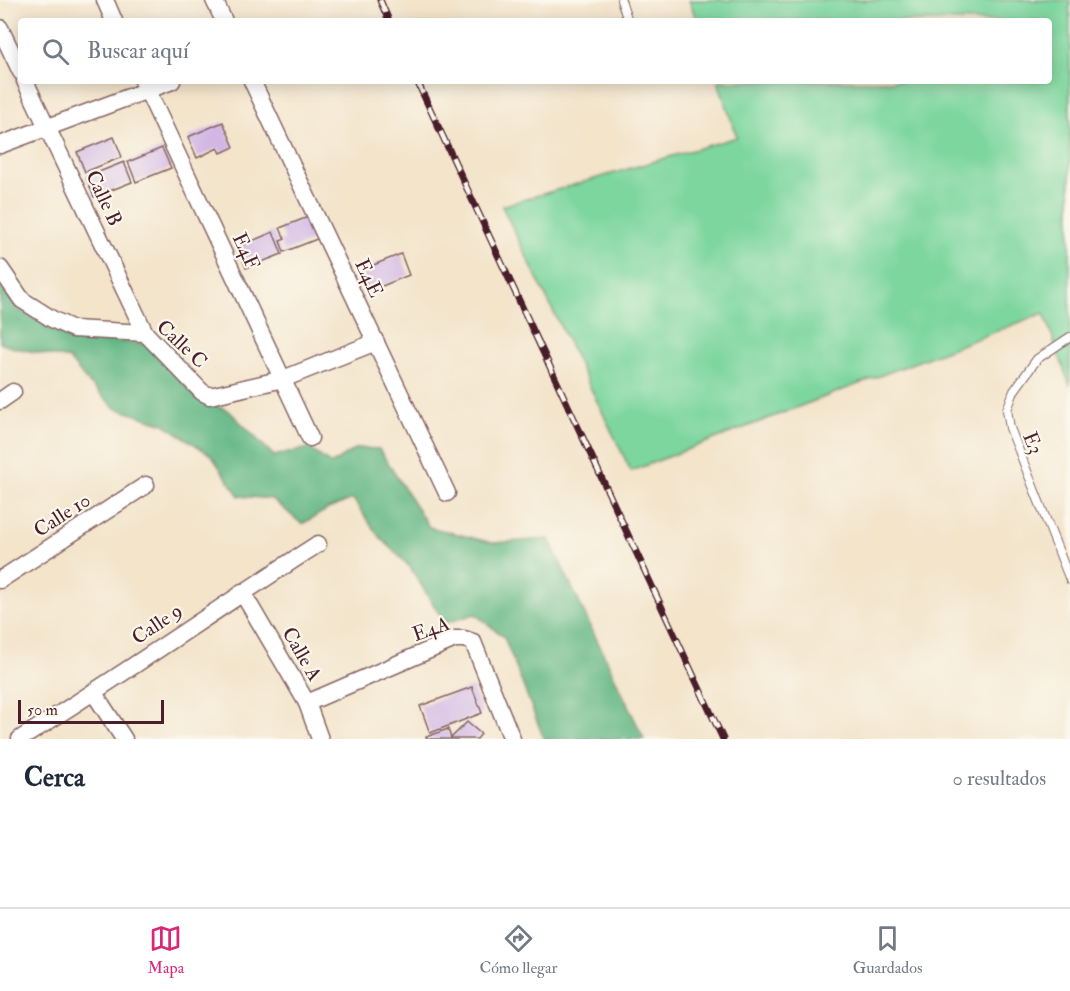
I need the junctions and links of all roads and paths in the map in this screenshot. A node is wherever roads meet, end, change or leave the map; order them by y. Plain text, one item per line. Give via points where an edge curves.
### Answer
1 (105, 0) edge
2 (214, 0) edge
3 (621, 0) edge
4 (113, 18) edge
5 (223, 18) edge
6 (627, 18) edge
7 (0, 28) edge
8 (18, 66) edge
9 (26, 84) edge
10 (253, 84) edge
11 (145, 86) edge
12 (47, 128) junction
13 (0, 145) edge
14 (0, 268) edge
15 (145, 333) junction
16 (1070, 337) edge
17 (376, 342) junction
18 (283, 379) junction
19 (310, 438) dead end
20 (146, 486) dead end
21 (447, 493) dead end
22 (318, 544) dead end
23 (0, 580) edge
24 (1070, 580) edge
25 (242, 592) junction
26 (94, 693) junction
27 (307, 703) junction
28 (20, 739) edge
29 (124, 739) edge
30 (320, 739) edge
31 (512, 739) edge

1 - 4 street
2 - 5 street
3 - 6 lane
7 - 8 street
9 - 12 street, Calle B
10 - 17 street, E4E
11 - 12 street
11 - 18 street, E4F
12 - 13 street
12 - 15 street, Calle B
14 - 15 street, Calle C via 22,300 73,329
15 - 18 street, Calle C via 210,396
16 - 24 lane, E3 via 1037,359 1014,391 1007,410 1010,428
17 - 18 street
17 - 21 street, E4E
18 - 19 street, E4F
20 - 23 street, Calle 10
22 - 25 street, Calle 9
25 - 26 street, Calle 9
25 - 27 street, Calle A
26 - 28 street, Calle 9
26 - 29 street
27 - 30 street, Calle A
27 - 31 street, E4A via 455,639 464,639 473,642

